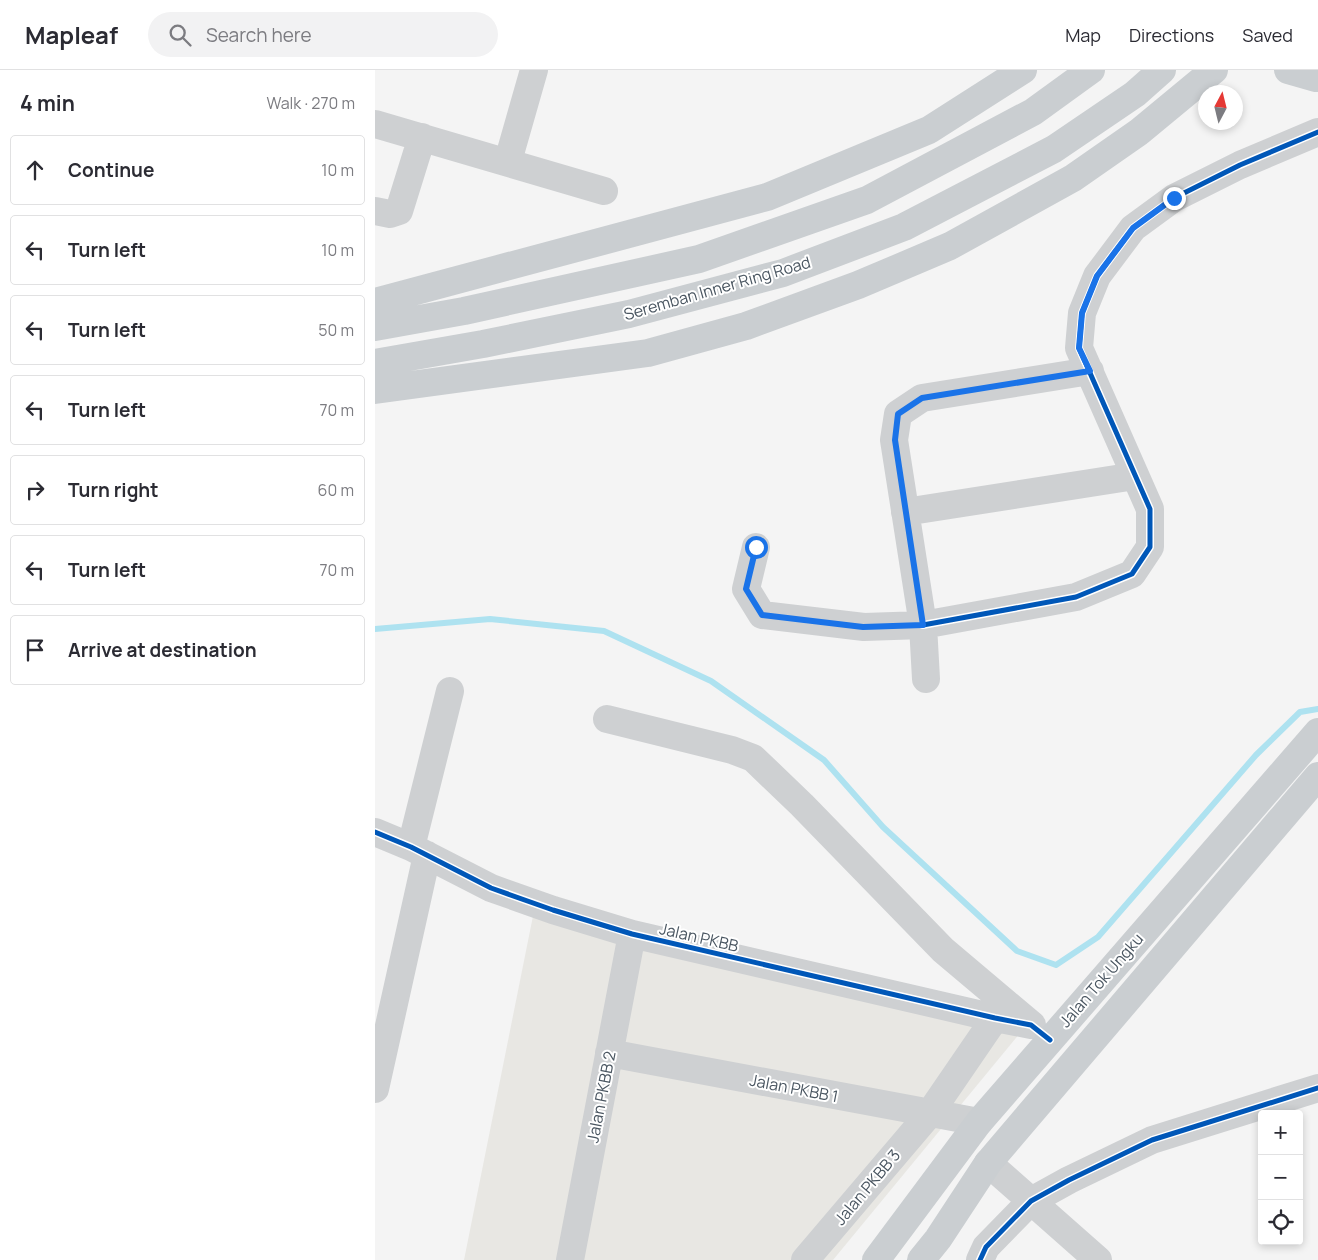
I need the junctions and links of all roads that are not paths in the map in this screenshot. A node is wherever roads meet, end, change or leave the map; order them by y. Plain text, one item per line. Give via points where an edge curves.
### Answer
1 (534, 70) edge
2 (1023, 70) edge
3 (1091, 70) edge
4 (1162, 70) edge
5 (1214, 70) edge
6 (1288, 70) edge
7 (1315, 77) edge
8 (375, 124) edge
9 (1318, 132) edge
10 (422, 137) junction
11 (508, 161) junction
12 (604, 191) dead end
13 (375, 211) edge
14 (375, 302) edge
15 (375, 327) edge
16 (375, 363) edge
17 (1090, 371) junction
18 (375, 390) edge
19 (1135, 476) junction
20 (905, 512) junction
21 (756, 547) dead end
22 (923, 625) junction
23 (925, 679) dead end
24 (450, 691) dead end
25 (607, 719) dead end
26 (1318, 732) edge
27 (1318, 776) edge
28 (375, 832) edge
29 (419, 851) junction
30 (632, 934) junction
31 (995, 1018) junction
32 (1041, 1032) junction
33 (379, 1053) edge
34 (609, 1053) junction
35 (1318, 1088) edge
36 (375, 1089) edge
37 (930, 1114) junction
38 (979, 1122) junction
39 (988, 1163) junction
40 (1031, 1201) junction
41 (570, 1260) edge
42 (805, 1260) edge
43 (876, 1260) edge
44 (921, 1260) edge
45 (980, 1260) edge
46 (1098, 1260) edge

1 - 11 street
2 - 14 main road via 929,130 767,197
3 - 15 main road, Seremban Inner Ring Road via 1033,112 867,200 699,260 464,312
4 - 16 main road, Seremban Inner Ring Road via 1135,94 1054,149 905,227 783,273 629,314
5 - 18 main road via 1139,132 1073,178 950,246 858,285 746,326 648,353
6 - 7 main road
8 - 10 street
9 - 17 street via 1174,198 1133,228 1097,276 1082,313 1079,348
10 - 11 street
10 - 13 street via 399,211 390,214
11 - 12 street
17 - 19 street
17 - 20 street via 922,398 898,414 895,440
19 - 20 street
19 - 22 street via 1150,510 1150,547 1132,574 1076,597
20 - 22 street
21 - 22 street via 746,589 762,615 863,627
22 - 23 street
24 - 29 street
25 - 32 street via 753,758 943,950
26 - 32 main road, Jalan Tok Ungku
27 - 39 main road, Jalan Tok Ungku
28 - 29 street, Jalan PKBB
29 - 30 street, Jalan PKBB via 491,888
29 - 33 street
30 - 31 street, Jalan PKBB
30 - 34 street, Jalan PKBB 2
31 - 32 street, Jalan PKBB
31 - 37 street, Jalan PKBB 3
32 - 38 main road, Jalan Tok Ungku
33 - 36 street
34 - 37 street, Jalan PKBB 1
34 - 41 street, Jalan PKBB 2
35 - 40 street via 1152,1140
37 - 38 street, Jalan PKBB 1
37 - 42 street, Jalan PKBB 3
38 - 43 main road, Jalan Tok Ungku
39 - 40 street
39 - 44 main road, Jalan Tok Ungku
40 - 45 street via 986,1247
40 - 46 street

